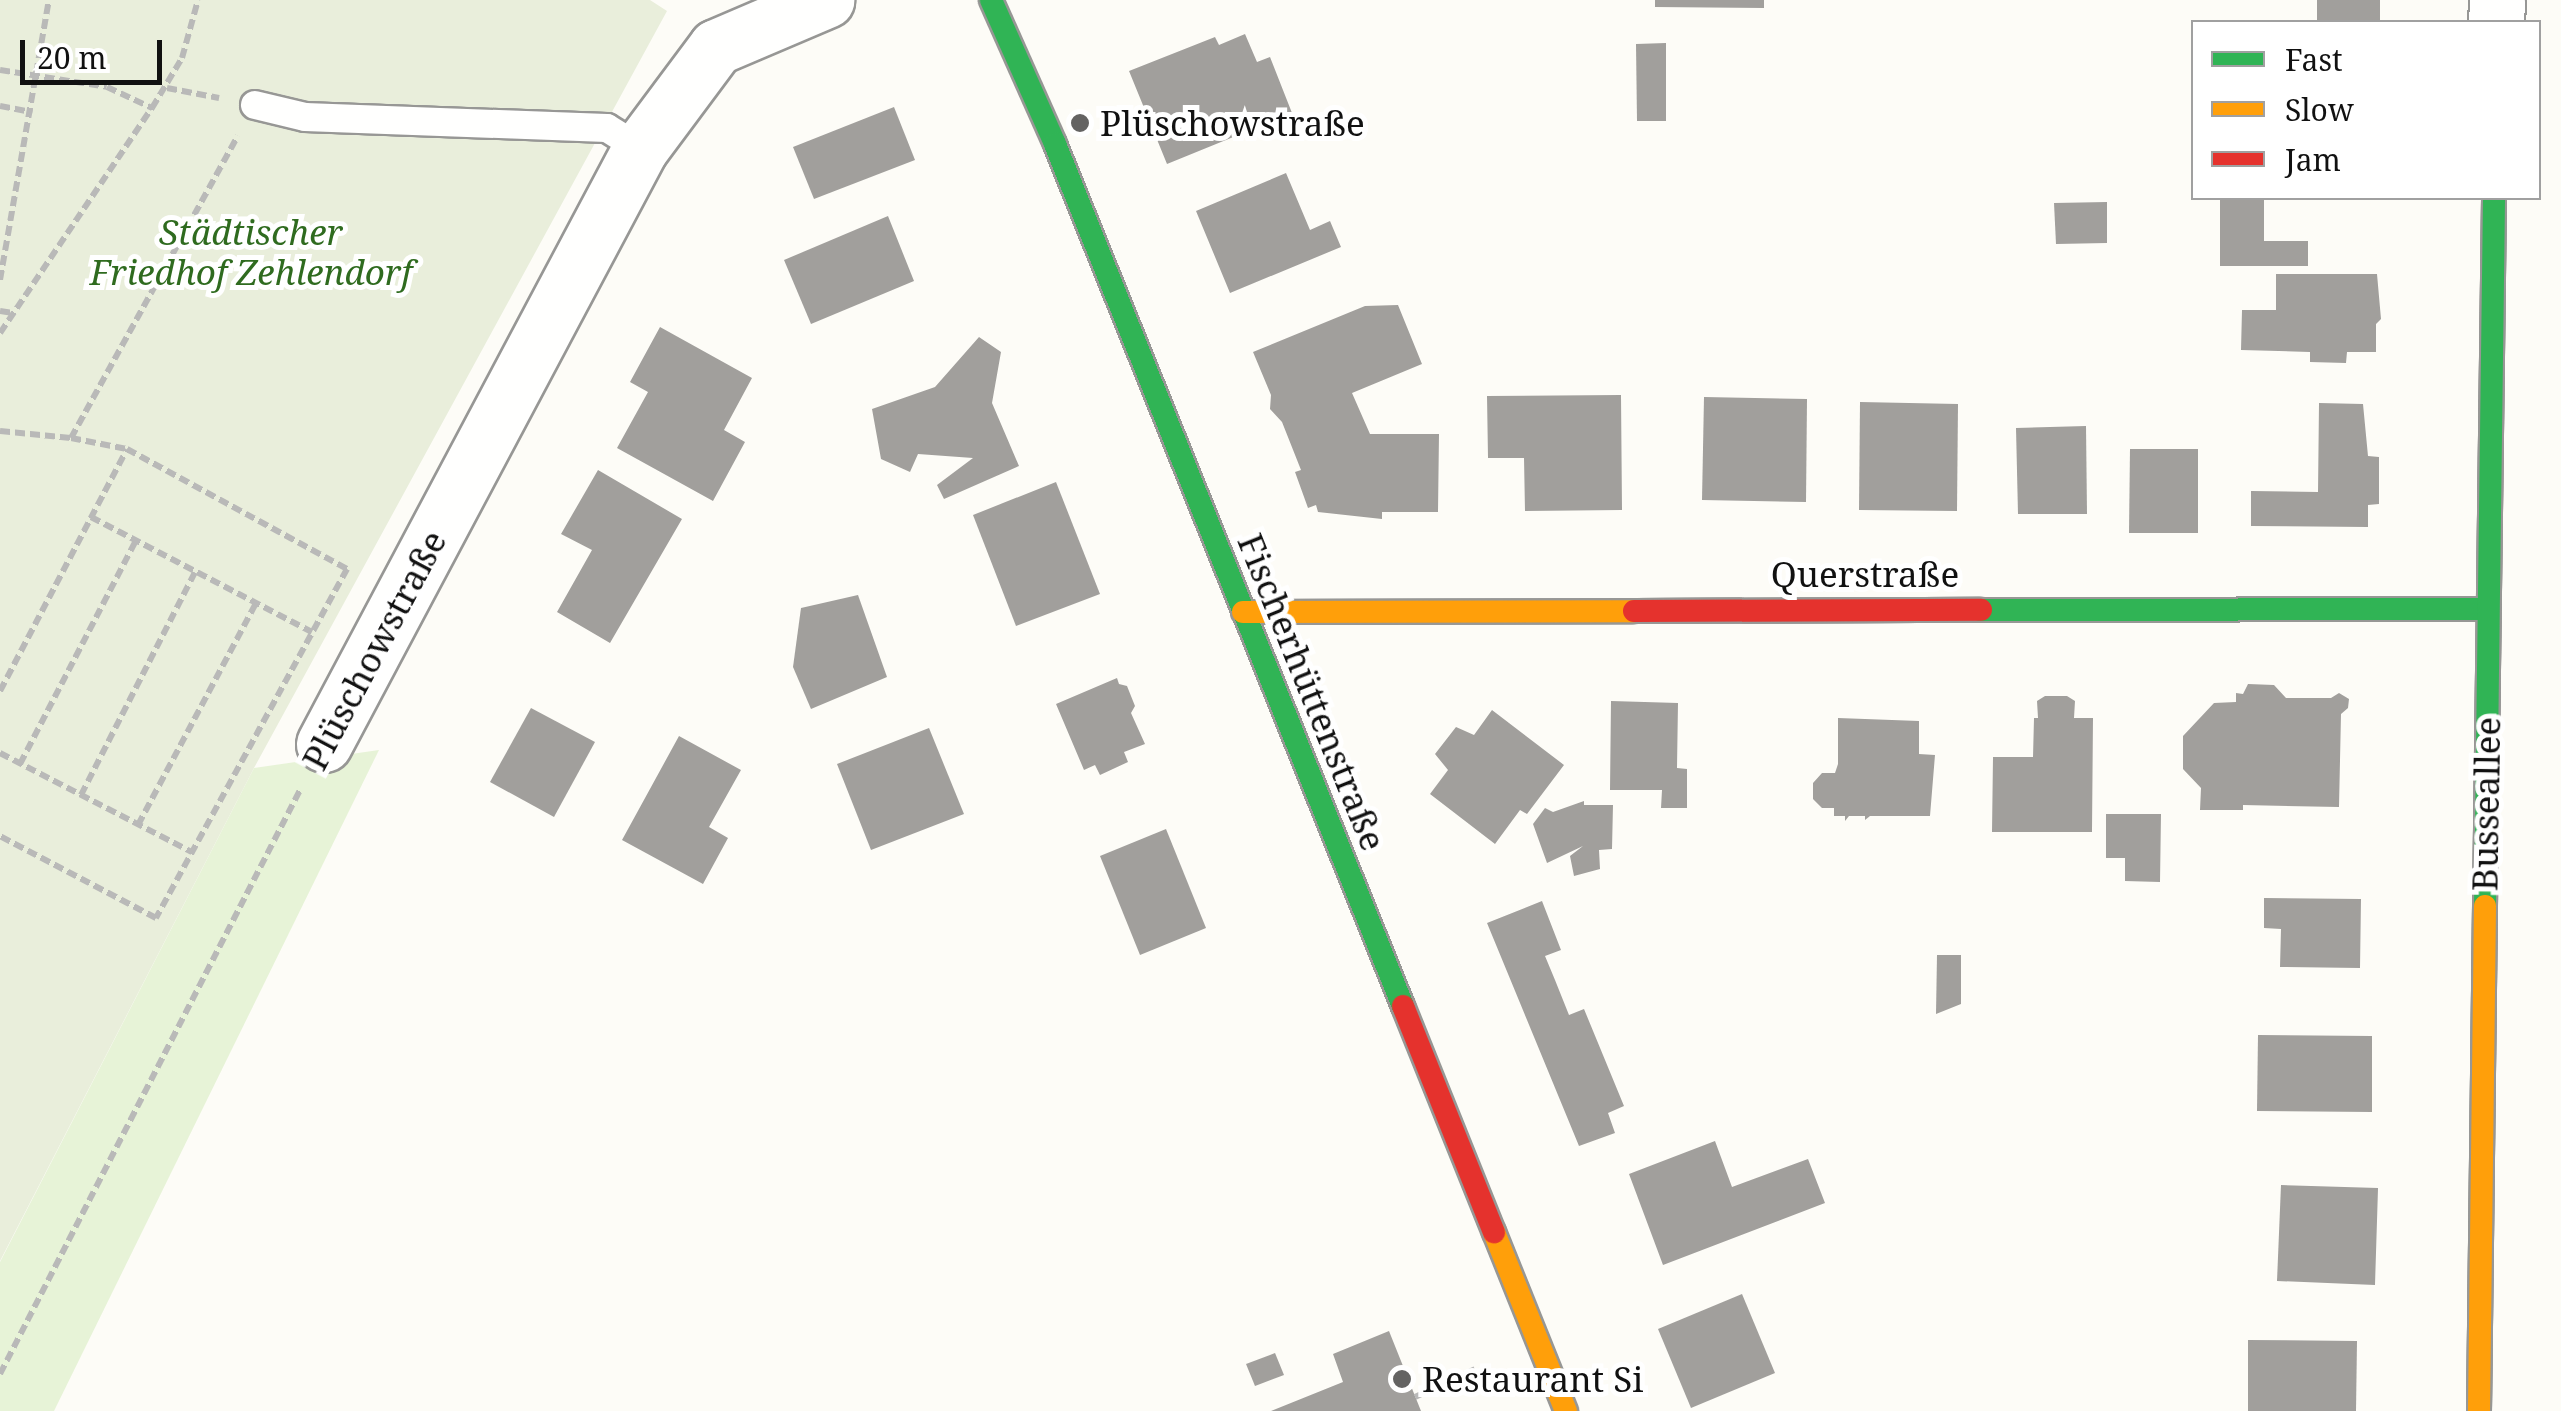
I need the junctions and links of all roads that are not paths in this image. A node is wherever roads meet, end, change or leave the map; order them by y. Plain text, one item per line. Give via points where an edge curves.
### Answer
1 (826, 0) edge
2 (992, 0) edge
3 (256, 104) road end
4 (640, 149) junction
5 (2494, 200) edge
6 (2488, 610) junction
7 (1243, 612) junction
8 (324, 744) road end
9 (1566, 1411) edge
10 (2479, 1411) edge

1 - 4 street, Plüschowstraße via 716,47
2 - 7 street, Fischerhüttenstraße
3 - 4 lane via 305,117 606,128
4 - 8 street, Plüschowstraße
5 - 6 street, Busseallee
6 - 7 street, Querstraße
6 - 10 street, Busseallee
7 - 9 street, Fischerhüttenstraße

